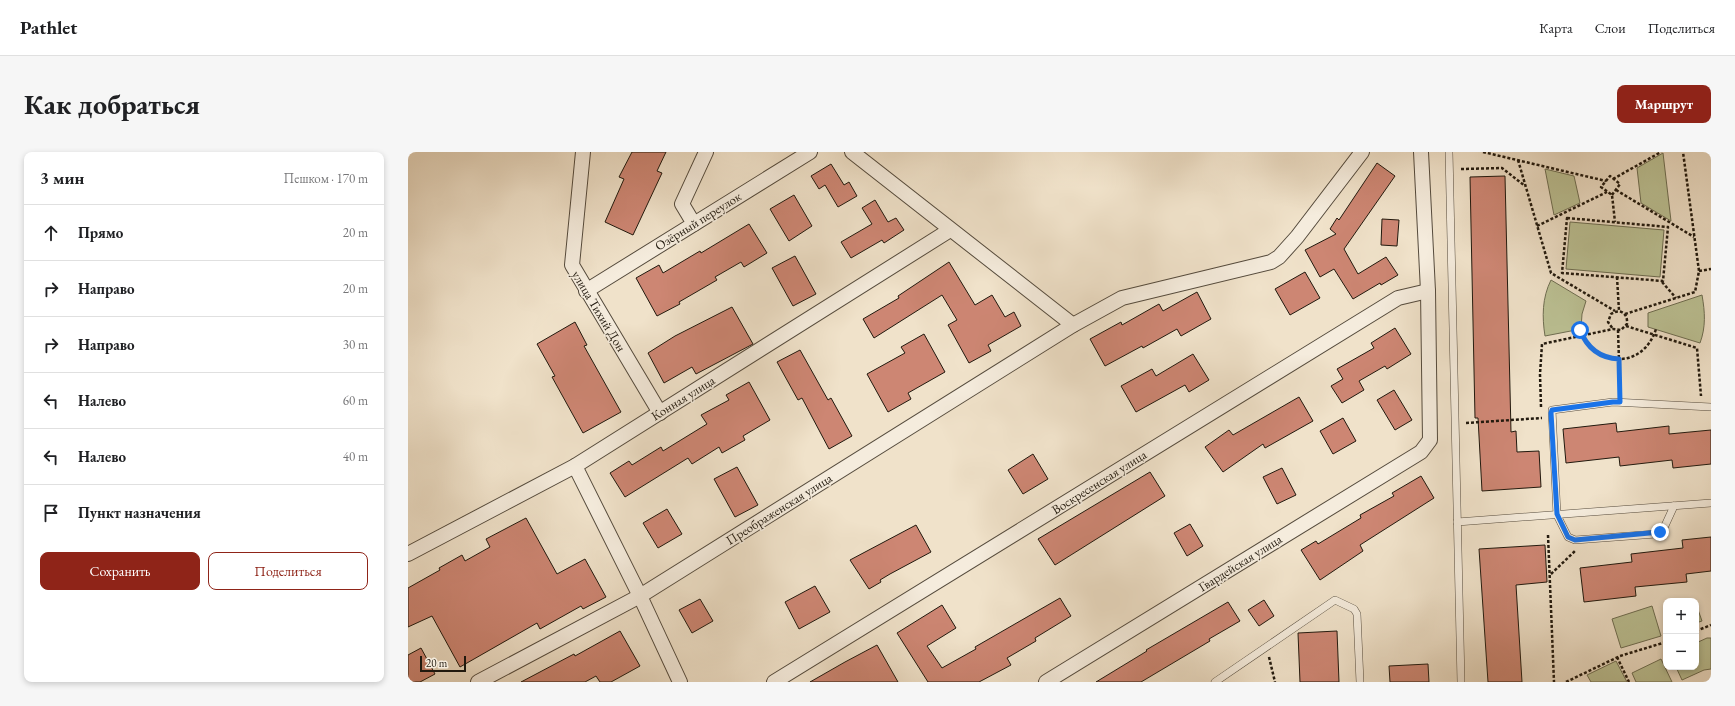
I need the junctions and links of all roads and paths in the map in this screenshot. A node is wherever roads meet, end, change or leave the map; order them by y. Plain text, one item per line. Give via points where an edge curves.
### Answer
1 (583, 152) edge
2 (706, 152) edge
3 (810, 152) edge
4 (852, 152) edge
5 (1362, 152) edge
6 (1421, 152) edge
7 (1449, 152) edge
8 (1483, 152) edge
9 (1662, 152) edge
10 (1683, 152) edge
11 (1518, 160) junction
12 (1449, 169) junction
13 (1613, 179) junction
14 (1606, 181) junction
15 (1526, 187) junction
16 (1616, 190) junction
17 (1607, 192) junction
18 (1612, 195) junction
19 (1615, 222) junction
20 (694, 224) junction
21 (1537, 226) junction
22 (950, 230) junction
23 (1694, 237) junction
24 (1711, 269) edge
25 (1698, 271) junction
26 (1617, 277) junction
27 (1662, 281) junction
28 (586, 291) junction
29 (1428, 291) junction
30 (1676, 298) junction
31 (1614, 311) junction
32 (1619, 311) junction
33 (1625, 314) junction
34 (1073, 325) junction
35 (1626, 326) junction
36 (1656, 329) dead end
37 (1580, 330) dead end
38 (1618, 330) junction
39 (1654, 335) junction
40 (1619, 359) junction
41 (1620, 402) junction
42 (1702, 407) junction
43 (1711, 408) edge
44 (660, 413) junction
45 (1551, 418) junction
46 (1455, 424) junction
47 (575, 466) junction
48 (1711, 503) edge
49 (1674, 506) junction
50 (1557, 514) junction
51 (1458, 522) junction
52 (1548, 535) dead end
53 (1580, 547) dead end
54 (408, 554) edge
55 (1551, 575) junction
56 (640, 596) junction
57 (1711, 625) edge
58 (1699, 630) edge
59 (1663, 643) edge
60 (1268, 652) dead end
61 (1617, 657) junction
62 (478, 682) edge
63 (680, 682) edge
64 (774, 682) edge
65 (1046, 682) edge
66 (1215, 682) edge
67 (1275, 682) edge
68 (1360, 682) edge
69 (1461, 682) edge
70 (1554, 682) edge
71 (1566, 682) edge
72 (1629, 682) edge

1 - 28 street, улица Тихий Дон via 572,265
2 - 20 street via 682,204
3 - 20 street, Озёрный переулок
4 - 22 street
5 - 34 street, Преображенская улица via 1297,237 1271,262 1122,298
6 - 29 street
7 - 12 lane
8 - 11 path
9 - 13 path
10 - 23 path
11 - 14 path
11 - 15 path
12 - 15 path via 1502,168
12 - 46 lane
13 - 14 path via 1610,176
13 - 16 path via 1620,184
14 - 17 path via 1601,187
15 - 21 path
16 - 18 path
16 - 23 path
17 - 18 path
17 - 21 path
18 - 19 path
19 - 26 path via 1567,218 1562,273
19 - 27 path via 1668,227
20 - 28 street, Озёрный переулок
21 - 31 path via 1551,273
22 - 34 street
22 - 44 street, Конная улица
23 - 25 path
24 - 25 path
25 - 30 path via 1695,292
26 - 27 path
26 - 32 path
27 - 30 path
28 - 44 street, улица Тихий Дон
29 - 64 street, Воскресенская улица via 1398,298
29 - 65 street, Гвардейская улица via 1430,440 1421,452
30 - 33 path
31 - 32 path
31 - 38 path via 1608,322 1613,329
32 - 33 path
33 - 35 path via 1628,320
34 - 56 street, Преображенская улица
35 - 38 path
35 - 39 path
36 - 39 path
37 - 40 path via 1594,351 1610,359
38 - 40 path
39 - 40 path via 1643,350 1632,357
39 - 42 path via 1697,348
40 - 41 path
41 - 42 lane
41 - 45 lane via 1556,408 1552,410
42 - 43 lane
44 - 47 street, Конная улица
45 - 46 path
45 - 50 lane
46 - 51 lane
47 - 54 street, Конная улица
47 - 56 street
48 - 49 lane
49 - 50 lane
49 - 50 lane via 1660,532 1575,540 1568,537
50 - 51 lane
51 - 69 lane
52 - 55 path
53 - 55 path
55 - 70 path
56 - 62 street, Преображенская улица
56 - 63 street
57 - 58 path
59 - 61 path
60 - 67 path
61 - 71 path
61 - 72 path
66 - 68 lane via 1335,600 1354,608 1357,614

